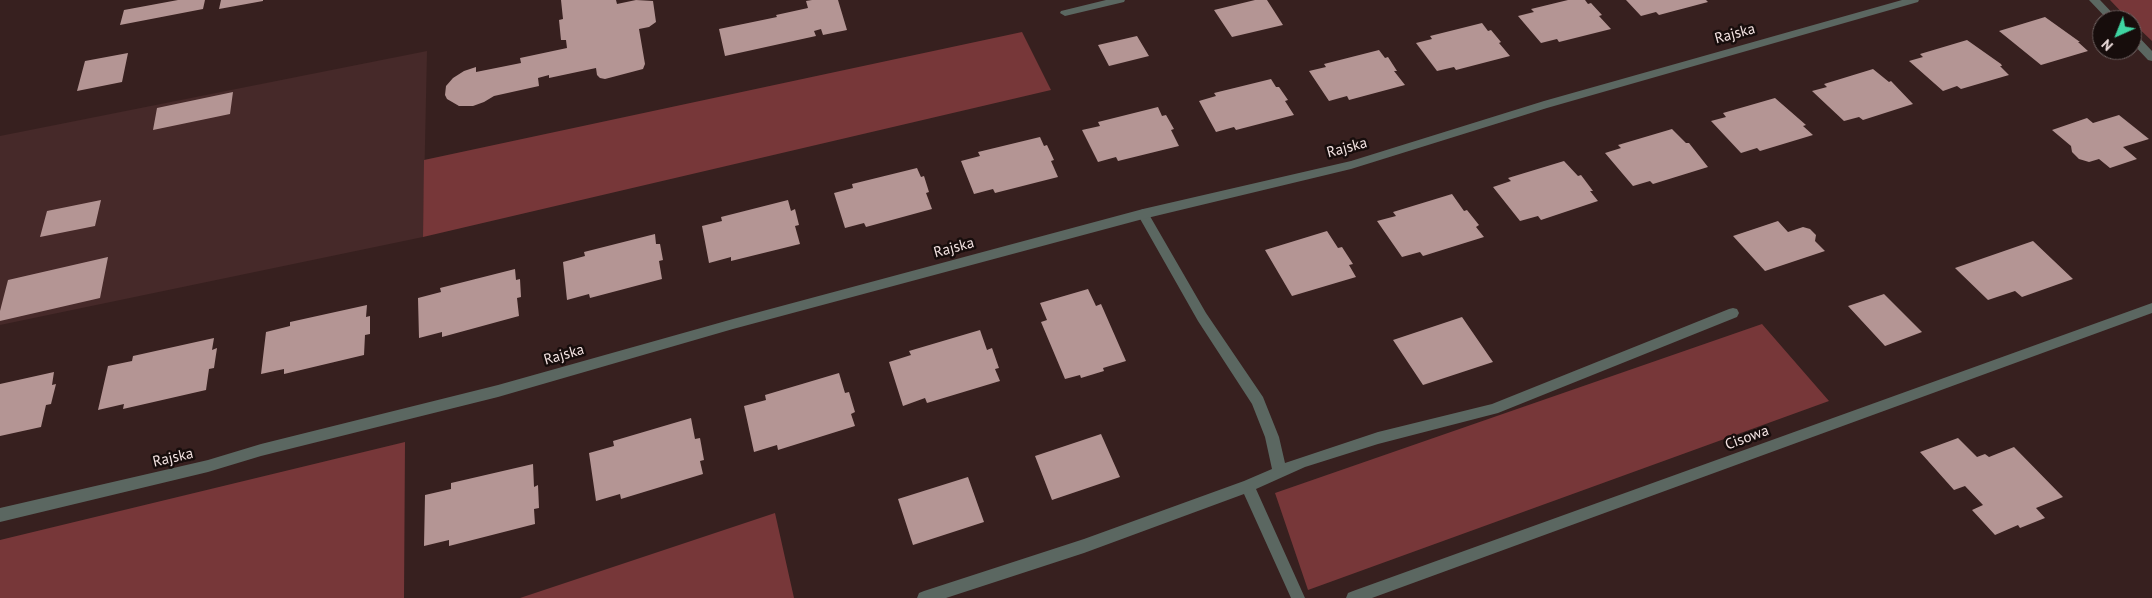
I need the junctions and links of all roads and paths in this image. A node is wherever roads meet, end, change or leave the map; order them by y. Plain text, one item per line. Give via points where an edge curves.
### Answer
1 (1120, 0) edge
2 (1914, 0) edge
3 (2094, 0) edge
4 (2104, 10) edge
5 (1065, 13) dead end
6 (2142, 47) edge
7 (2152, 57) edge
8 (1142, 214) junction
9 (2152, 308) edge
10 (1733, 314) dead end
11 (1280, 472) junction
12 (1248, 486) junction
13 (0, 515) edge
14 (924, 598) edge
15 (1298, 598) edge
16 (1353, 598) edge

1 - 5 street
2 - 8 street, Rajska via 1571,97 1350,164
3 - 4 street
6 - 7 street
8 - 11 street via 1202,317 1258,401 1272,437
8 - 13 street, Rajska via 743,321 498,391 208,466
9 - 16 street, Cisowa
10 - 11 street via 1492,409 1378,438
11 - 12 street
12 - 14 street via 1084,546
12 - 15 street

